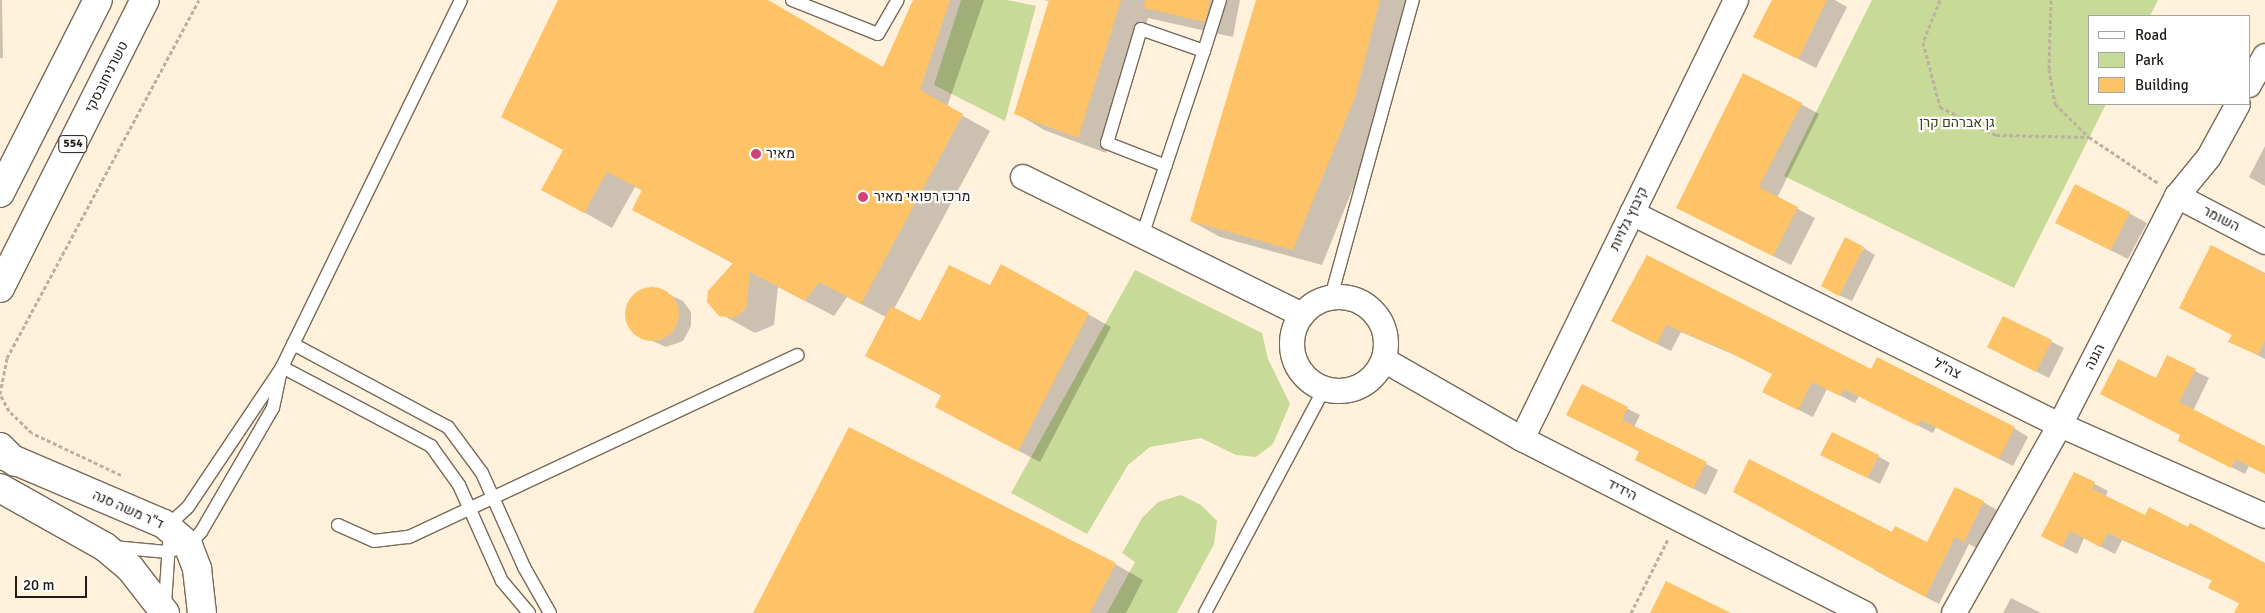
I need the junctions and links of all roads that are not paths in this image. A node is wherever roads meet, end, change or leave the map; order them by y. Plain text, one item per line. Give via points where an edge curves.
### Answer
1 (98, 0) edge
2 (145, 0) edge
3 (461, 0) edge
4 (792, 0) edge
5 (898, 0) edge
6 (1220, 0) edge
7 (1413, 0) edge
8 (1736, 0) edge
9 (1204, 51) junction
10 (2265, 56) edge
11 (2250, 83) edge
12 (2237, 105) edge
13 (1166, 166) junction
14 (1023, 177) dead end
15 (0, 193) edge
16 (2177, 196) junction
17 (1632, 213) junction
18 (1142, 236) junction
19 (2265, 242) edge
20 (0, 288) edge
21 (1331, 297) junction
22 (1302, 315) junction
23 (293, 344) junction
24 (798, 355) dead end
25 (1384, 360) junction
26 (282, 367) junction
27 (1324, 389) junction
28 (2060, 425) junction
29 (1522, 439) junction
30 (5, 455) edge
31 (0, 488) edge
32 (493, 498) junction
33 (469, 508) junction
34 (2265, 516) edge
35 (338, 525) dead end
36 (171, 534) junction
37 (105, 547) junction
38 (166, 613) edge
39 (202, 613) edge
40 (529, 613) edge
41 (550, 613) edge
42 (1205, 613) edge
43 (1864, 613) edge
44 (1954, 613) edge

1 - 15 main road
2 - 20 main road, טשרניחובסקי / 554
3 - 23 lane
4 - 5 lane via 878,34
6 - 9 lane
7 - 21 lane
8 - 17 street, קיבוץ גלויות
9 - 13 lane
9 - 13 lane via 1141,29 1107,143
10 - 11 street
12 - 16 street, הגנה via 2209,157
13 - 18 lane
14 - 18 street
16 - 19 street, השומר
16 - 28 street, הגנה
17 - 28 street, צה"ל
17 - 29 street, קיבוץ גלויות
18 - 22 street
21 - 22 street
21 - 25 street via 1362,302 1375,313 1384,327
22 - 27 street via 1292,346 1295,362 1310,381
23 - 26 lane
23 - 32 lane via 448,427 482,473
24 - 32 lane
25 - 27 street via 1376,374 1357,388
25 - 29 street, הידיד
26 - 33 lane via 431,446
26 - 36 lane
26 - 36 lane via 273,408 201,532
27 - 42 lane
28 - 34 street, צה"ל
28 - 44 street, הגנה
29 - 43 street, הידיד
30 - 36 main road, ד"ר משה סנה
31 - 37 main road
32 - 33 lane
32 - 41 lane
33 - 35 lane via 430,529 390,543 374,542
33 - 40 lane via 502,581
36 - 37 lane
36 - 38 lane via 163,591
36 - 39 main road via 198,569
37 - 38 main road via 130,568

